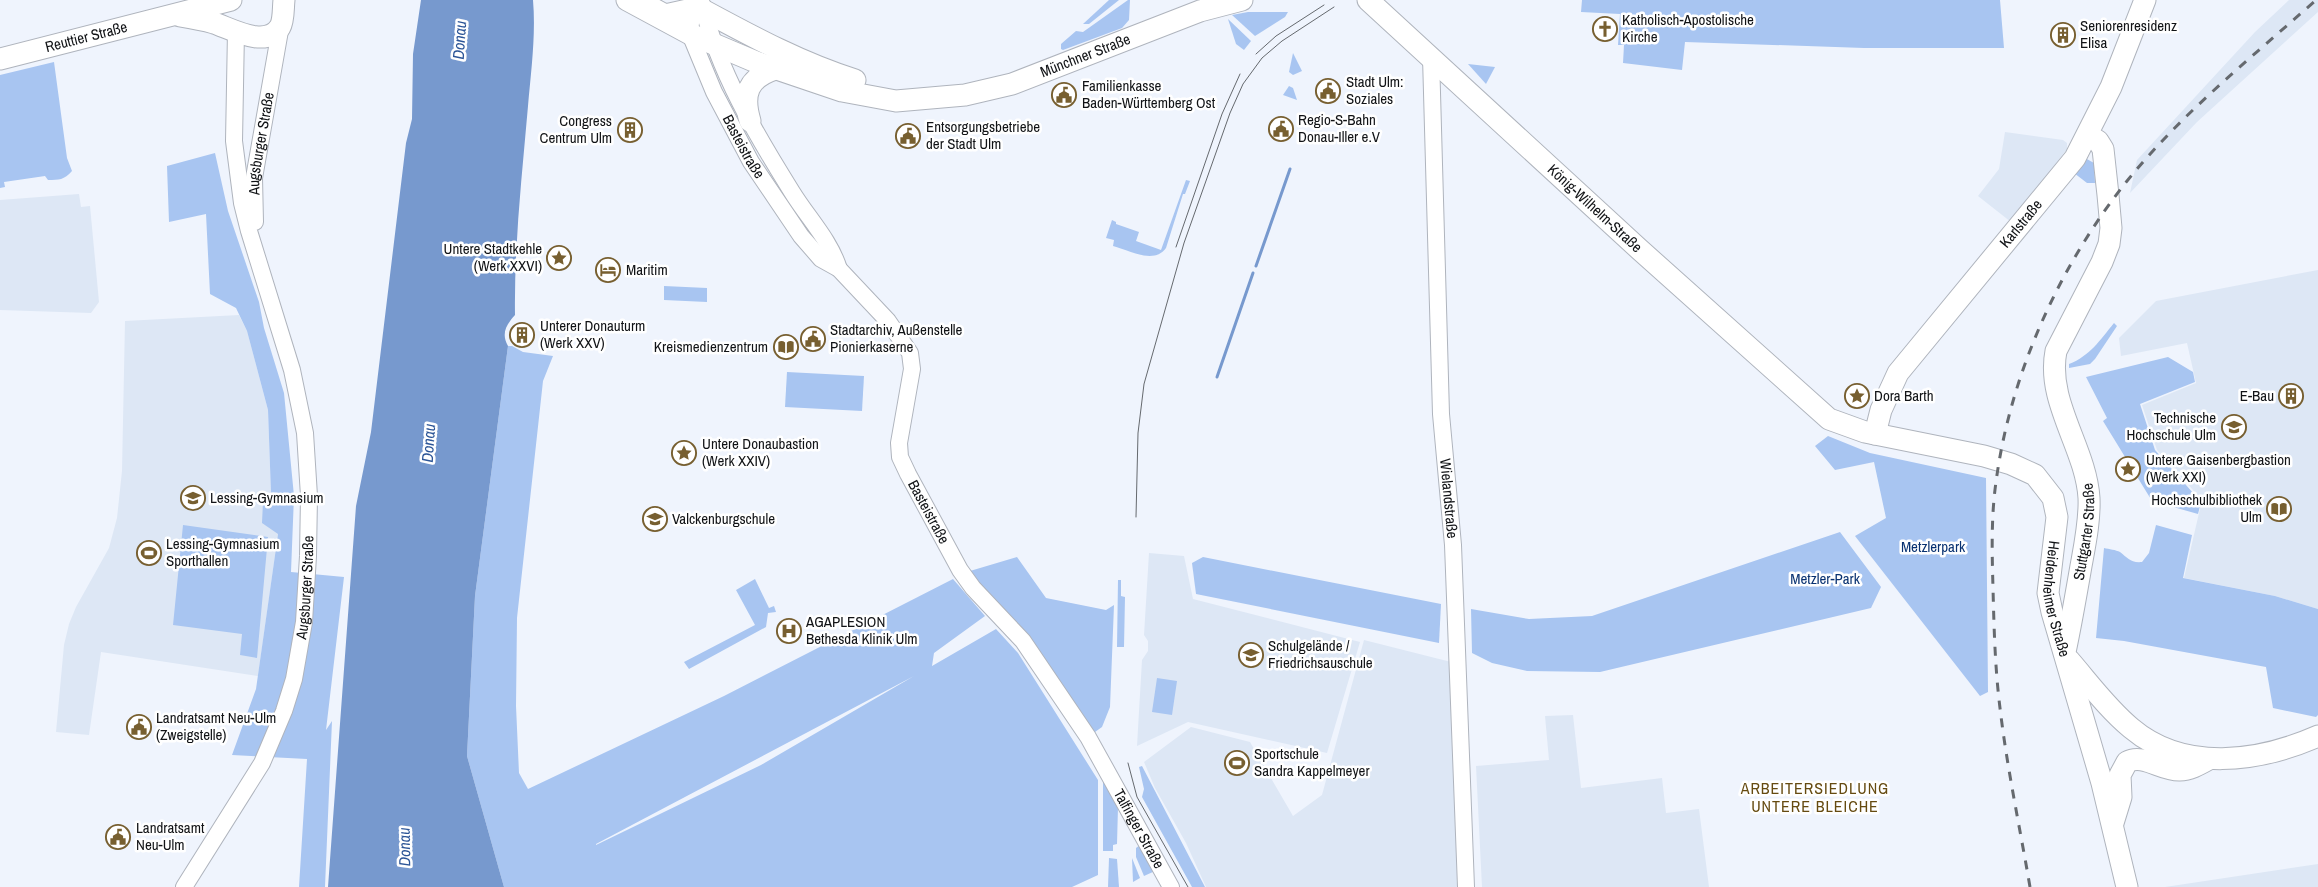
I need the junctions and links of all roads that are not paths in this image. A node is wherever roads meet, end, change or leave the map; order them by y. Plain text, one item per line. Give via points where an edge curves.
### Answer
1 (232, 0) edge
2 (238, 0) edge
3 (627, 0) edge
4 (639, 0) edge
5 (1242, 0) edge
6 (1368, 0) edge
7 (2145, 0) edge
8 (697, 5) edge
9 (281, 8) edge
10 (172, 15) junction
11 (236, 31) junction
12 (690, 34) junction
13 (757, 40) junction
14 (710, 47) junction
15 (1431, 57) junction
16 (0, 59) edge
17 (775, 69) junction
18 (1454, 78) junction
19 (844, 84) junction
20 (1433, 110) junction
21 (750, 121) junction
22 (2088, 135) junction
23 (260, 264) junction
24 (839, 269) junction
25 (1875, 434) junction
26 (2064, 654) junction
27 (2318, 736) edge
28 (2210, 758) junction
29 (1108, 772) joint
30 (2113, 824) junction
31 (184, 887) edge
32 (1171, 887) edge
33 (1466, 887) edge
34 (2127, 887) edge

1 - 10 main road, Reuttier Straße
2 - 11 main road
3 - 12 main road, Münchner Straße
4 - 8 main road via 665,15
5 - 19 main road, Münchner Straße via 1200,11 1012,84 965,95 926,98
6 - 15 main road, König-Wilhelm-Straße
7 - 22 main road, Karlstraße via 2111,87
8 - 12 street
8 - 13 main road, Münchner Straße
8 - 14 street, Basteistraße
9 - 11 main road, Reuttier Straße via 270,35 260,37
9 - 23 street, Augsburger Straße via 254,178
10 - 11 main road, Reuttier Straße via 200,19
10 - 16 main road, Reuttier Straße
11 - 23 street, Augsburger Straße via 234,141 242,204
12 - 14 main road, Münchner Straße
13 - 14 street via 727,35
13 - 19 main road, Münchner Straße
14 - 17 main road, Münchner Straße
14 - 21 street, Basteistraße
14 - 24 street, Basteistraße via 720,105 765,184 818,255
15 - 18 main road, König-Wilhelm-Straße
15 - 20 street, Wielandstraße
17 - 19 main road, Münchner Straße
17 - 21 main road via 762,73 749,87 746,100
18 - 20 street via 1441,93
18 - 25 main road, König-Wilhelm-Straße via 1822,414 1839,424
20 - 33 street, Wielandstraße via 1440,394 1453,544
21 - 24 street, Basteistraße via 794,195 833,250
22 - 25 main road, Karlstraße via 2075,158 2037,207 1898,374 1883,405
22 - 26 main road, Stuttgarter Straße via 2098,141 2102,149 2111,228 2102,262 2056,351 2053,373 2089,498 2086,540
23 - 31 street, Augsburger Straße via 292,370 305,433 309,496 304,622 294,679 262,763
24 - 29 street, Basteistraße via 888,321 910,353 912,369 899,443 900,456 911,480 960,570 1023,641
25 - 26 main road, Heidenheimer Straße via 1984,456 2025,470 2042,481 2052,498 2057,518 2048,593
26 - 28 main road via 2118,716 2147,740 2176,753
26 - 30 main road, Heidenheimer Straße
27 - 28 main road via 2268,753
28 - 30 main road via 2178,771 2136,758 2127,762 2120,775 2121,797
29 - 32 street, Talfinger Straße
30 - 34 main road, Heidenheimer Straße

